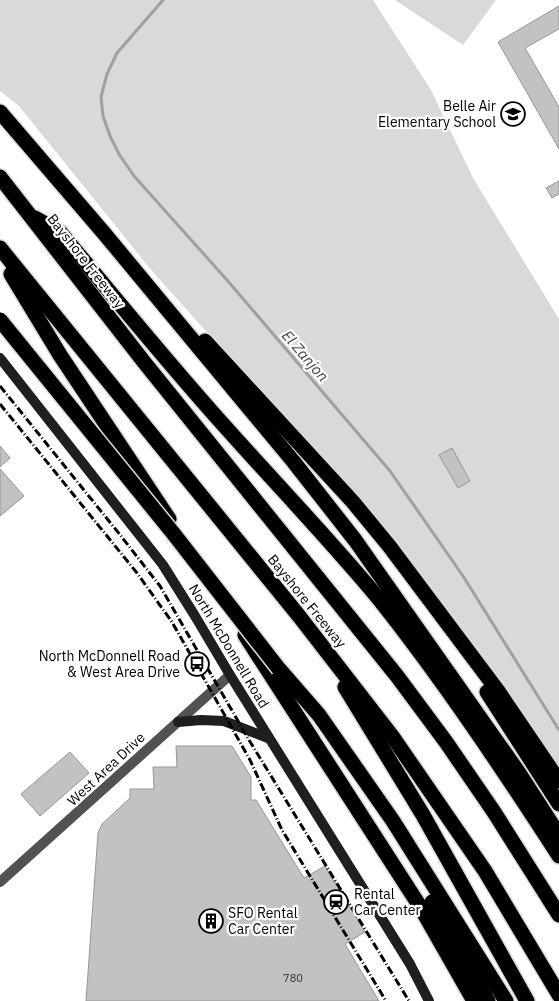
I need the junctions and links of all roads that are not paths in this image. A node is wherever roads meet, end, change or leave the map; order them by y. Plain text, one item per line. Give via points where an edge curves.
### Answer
1 (0, 112) edge
2 (0, 177) edge
3 (30, 215) junction
4 (103, 232) junction
5 (0, 248) edge
6 (0, 255) edge
7 (0, 320) edge
8 (0, 358) edge
9 (390, 548) junction
10 (313, 634) junction
11 (230, 676) junction
12 (178, 722) junction
13 (268, 738) junction
14 (559, 781) edge
15 (559, 804) edge
16 (559, 835) edge
17 (559, 856) edge
18 (414, 862) junction
19 (0, 882) edge
20 (559, 915) edge
21 (410, 964) junction
22 (559, 995) edge
23 (429, 1001) edge
24 (437, 1001) edge
25 (474, 1001) edge
26 (488, 1001) edge
27 (506, 1001) edge
28 (527, 1001) edge

1 - 4 highway
2 - 3 highway, Bayshore Freeway
3 - 17 highway via 60,232 229,432 305,512 372,591 467,718
3 - 20 highway, Bayshore Freeway via 402,682 489,805
4 - 9 highway via 304,448
4 - 16 highway via 355,540
5 - 10 highway, Bayshore Freeway
6 - 25 highway via 60,355 402,877
7 - 18 highway, bridge via 279,669
8 - 11 street, North McDonnell Road via 163,565
9 - 14 highway via 498,691
9 - 15 highway
10 - 22 highway, Bayshore Freeway via 387,729 445,812
10 - 28 highway via 423,815
11 - 12 street, West Area Drive
11 - 13 street, North McDonnell Road
12 - 13 street via 224,720
12 - 19 street, West Area Drive
13 - 21 street, North McDonnell Road
18 - 26 highway
18 - 27 highway
21 - 23 street, North McDonnell Road
21 - 24 street, North McDonnell Road

